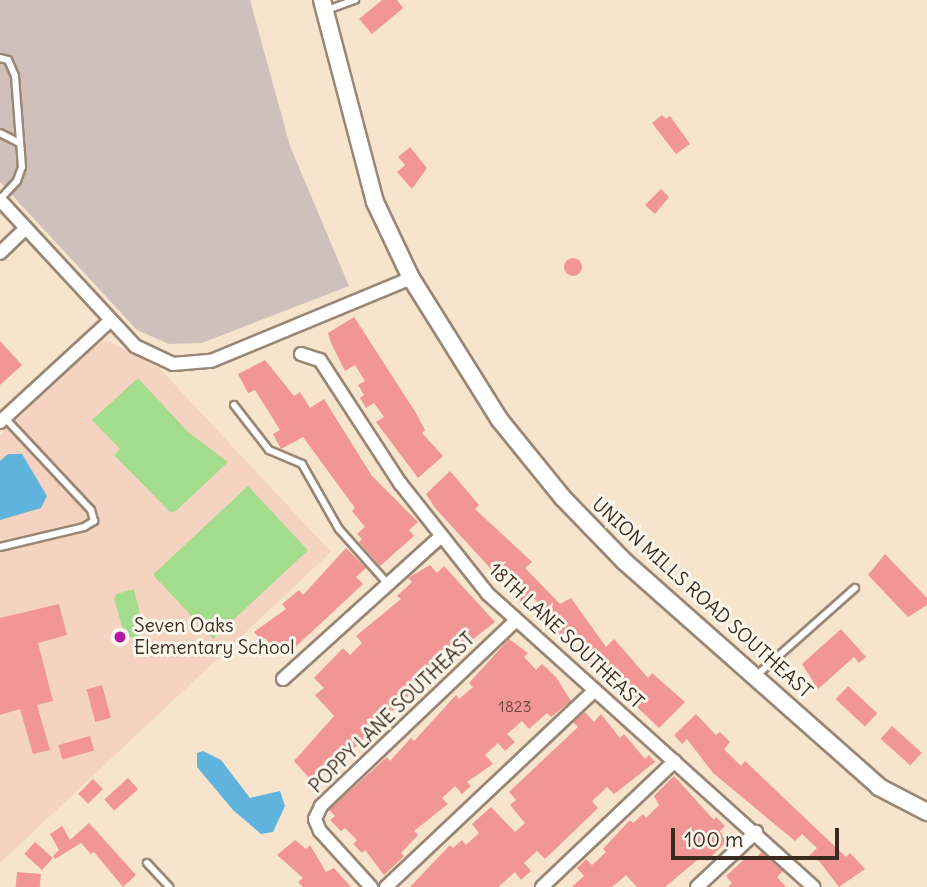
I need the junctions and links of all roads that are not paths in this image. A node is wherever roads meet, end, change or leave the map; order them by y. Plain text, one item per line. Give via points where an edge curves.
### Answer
1 (355, 0) edge
2 (324, 6) edge
3 (0, 58) edge
4 (0, 133) edge
5 (20, 142) junction
6 (0, 200) edge
7 (26, 228) junction
8 (0, 253) edge
9 (411, 278) junction
10 (110, 321) junction
11 (301, 354) dead end
12 (234, 405) dead end
13 (2, 420) edge
14 (441, 536) junction
15 (0, 547) edge
16 (388, 584) junction
17 (855, 587) dead end
18 (516, 620) junction
19 (756, 677) junction
20 (283, 679) dead end
21 (594, 691) junction
22 (675, 761) junction
23 (927, 812) edge
24 (755, 832) junction
25 (147, 863) dead end
26 (169, 887) edge
27 (371, 887) edge
28 (386, 887) edge
29 (542, 887) edge
30 (697, 887) edge
31 (813, 887) edge

1 - 2 lane
2 - 9 street, UNION MILLS ROAD SOUTHEAST via 375,202
3 - 5 lane via 8,60 15,76
4 - 5 lane
5 - 6 lane via 22,167 17,181
6 - 7 street
7 - 8 street
7 - 10 street
9 - 10 street via 294,330 194,365 154,359
9 - 19 street, UNION MILLS ROAD SOUTHEAST via 499,419 563,498 624,561
10 - 13 street
11 - 14 street, 18TH LANE SOUTHEAST via 320,360 400,483
12 - 16 lane via 269,450 302,464 339,529
13 - 15 lane via 91,510 94,520 84,527
14 - 16 street
14 - 18 street, 18TH LANE SOUTHEAST
16 - 20 street
17 - 19 lane
18 - 21 street, 18TH LANE SOUTHEAST
18 - 27 street, POPPY LANE SOUTHEAST via 321,806 315,820
19 - 23 street, UNION MILLS ROAD SOUTHEAST via 879,787
21 - 22 street, 18TH LANE SOUTHEAST
21 - 28 street
22 - 24 street, 18TH LANE SOUTHEAST
22 - 29 street
24 - 30 street
24 - 31 street, 18TH LANE SOUTHEAST
25 - 26 lane

